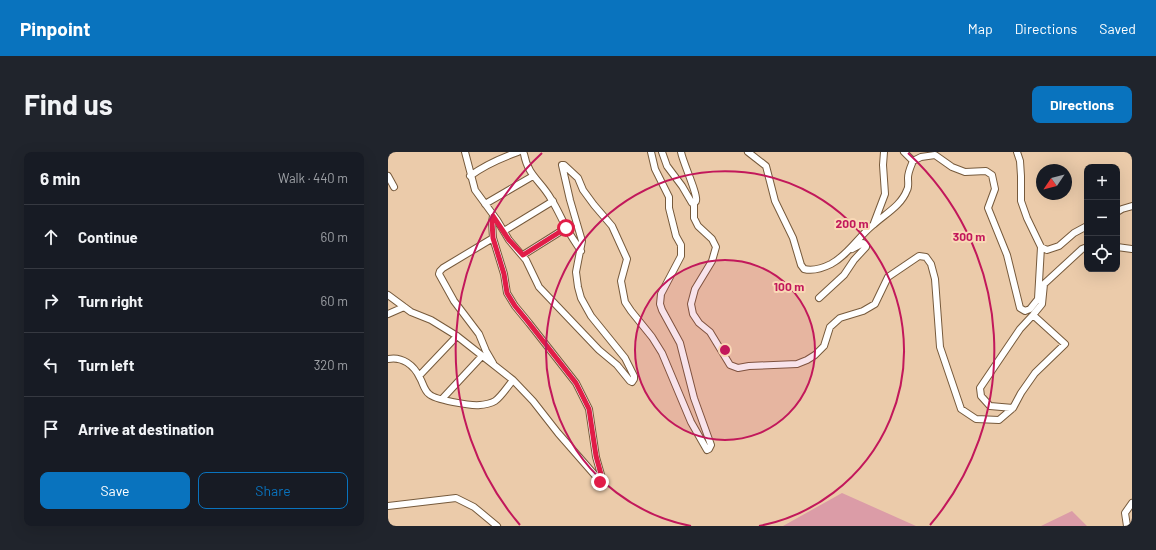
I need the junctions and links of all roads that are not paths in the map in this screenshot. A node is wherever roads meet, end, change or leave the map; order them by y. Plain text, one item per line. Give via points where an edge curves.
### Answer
1 (465, 152) edge
2 (518, 152) edge
3 (523, 152) edge
4 (651, 152) edge
5 (662, 152) edge
6 (681, 152) edge
7 (748, 152) edge
8 (884, 152) edge
9 (904, 152) edge
10 (1017, 152) edge
11 (913, 160) junction
12 (388, 176) edge
13 (470, 176) junction
14 (533, 176) junction
15 (394, 187) dead end
16 (553, 201) junction
17 (694, 203) junction
18 (484, 204) junction
19 (1132, 206) edge
20 (1120, 210) edge
21 (493, 216) junction
22 (873, 224) junction
23 (566, 228) junction
24 (1084, 228) edge
25 (504, 232) junction
26 (493, 238) junction
27 (1041, 247) junction
28 (1084, 248) edge
29 (1120, 248) edge
30 (1132, 250) edge
31 (581, 251) junction
32 (846, 253) junction
33 (523, 255) junction
34 (1042, 284) junction
35 (388, 295) edge
36 (819, 298) dead end
37 (404, 307) junction
38 (388, 314) edge
39 (1034, 315) junction
40 (457, 336) junction
41 (482, 356) junction
42 (388, 359) edge
43 (495, 366) junction
44 (419, 376) junction
45 (513, 380) junction
46 (442, 399) junction
47 (1013, 408) junction
48 (1132, 503) edge
49 (388, 506) edge
50 (497, 526) edge
51 (1127, 526) edge

1 - 13 street
2 - 13 street via 495,161
3 - 14 street
4 - 31 street via 655,169 669,197 676,236 681,245 681,256 661,294 660,304 682,349 694,398 711,445 709,449 707,450 691,422 662,353 625,302 621,281 627,259 612,226 594,205 574,174 562,164 582,241
5 - 17 street via 667,166
6 - 17 street via 695,193
7 - 32 street via 766,166 775,201 793,238 804,269 830,265
8 - 22 street via 885,194
9 - 11 street
10 - 27 street via 1022,176 1020,202
11 - 22 street via 908,177 908,189 902,200
11 - 34 street via 935,155 952,167 965,172 986,171 992,175 996,189 988,208 1007,255 1020,308 1025,311 1030,309 1038,299
12 - 15 street
13 - 18 street
14 - 16 street
14 - 18 street
16 - 23 street
16 - 25 street
17 - 47 street via 694,218 716,247 712,261 695,289 691,304 699,323 710,332 730,365 738,368 797,364 807,360 824,346 830,327 840,318 863,311 875,304 888,277 919,256 926,257 935,279 940,347 961,409 976,419 999,420
18 - 21 street
19 - 20 street
21 - 25 street
21 - 26 street
22 - 32 street
23 - 31 street
23 - 33 street
24 - 27 street via 1059,246 1047,250
25 - 33 street
26 - 43 street via 440,270 440,274 454,301 479,334
26 - 45 street via 507,293 576,383 589,409 602,481 600,482
27 - 34 street
28 - 34 street
29 - 30 street
31 - 33 street via 576,272 581,298 591,316 625,358 634,376 632,382 548,298 539,287
32 - 36 street via 863,243 866,245 844,275
34 - 39 street via 1042,304
35 - 37 street
37 - 38 street
37 - 40 street
39 - 47 street via 1065,344 1035,373
39 - 47 street via 1020,329 980,388 981,396 990,406
40 - 41 street
40 - 44 street
41 - 43 street
41 - 46 street
42 - 44 street via 401,359
43 - 45 street
44 - 46 street via 430,395
45 - 46 street via 494,401 480,405
48 - 51 street via 1125,513
49 - 50 street via 456,498 474,507

